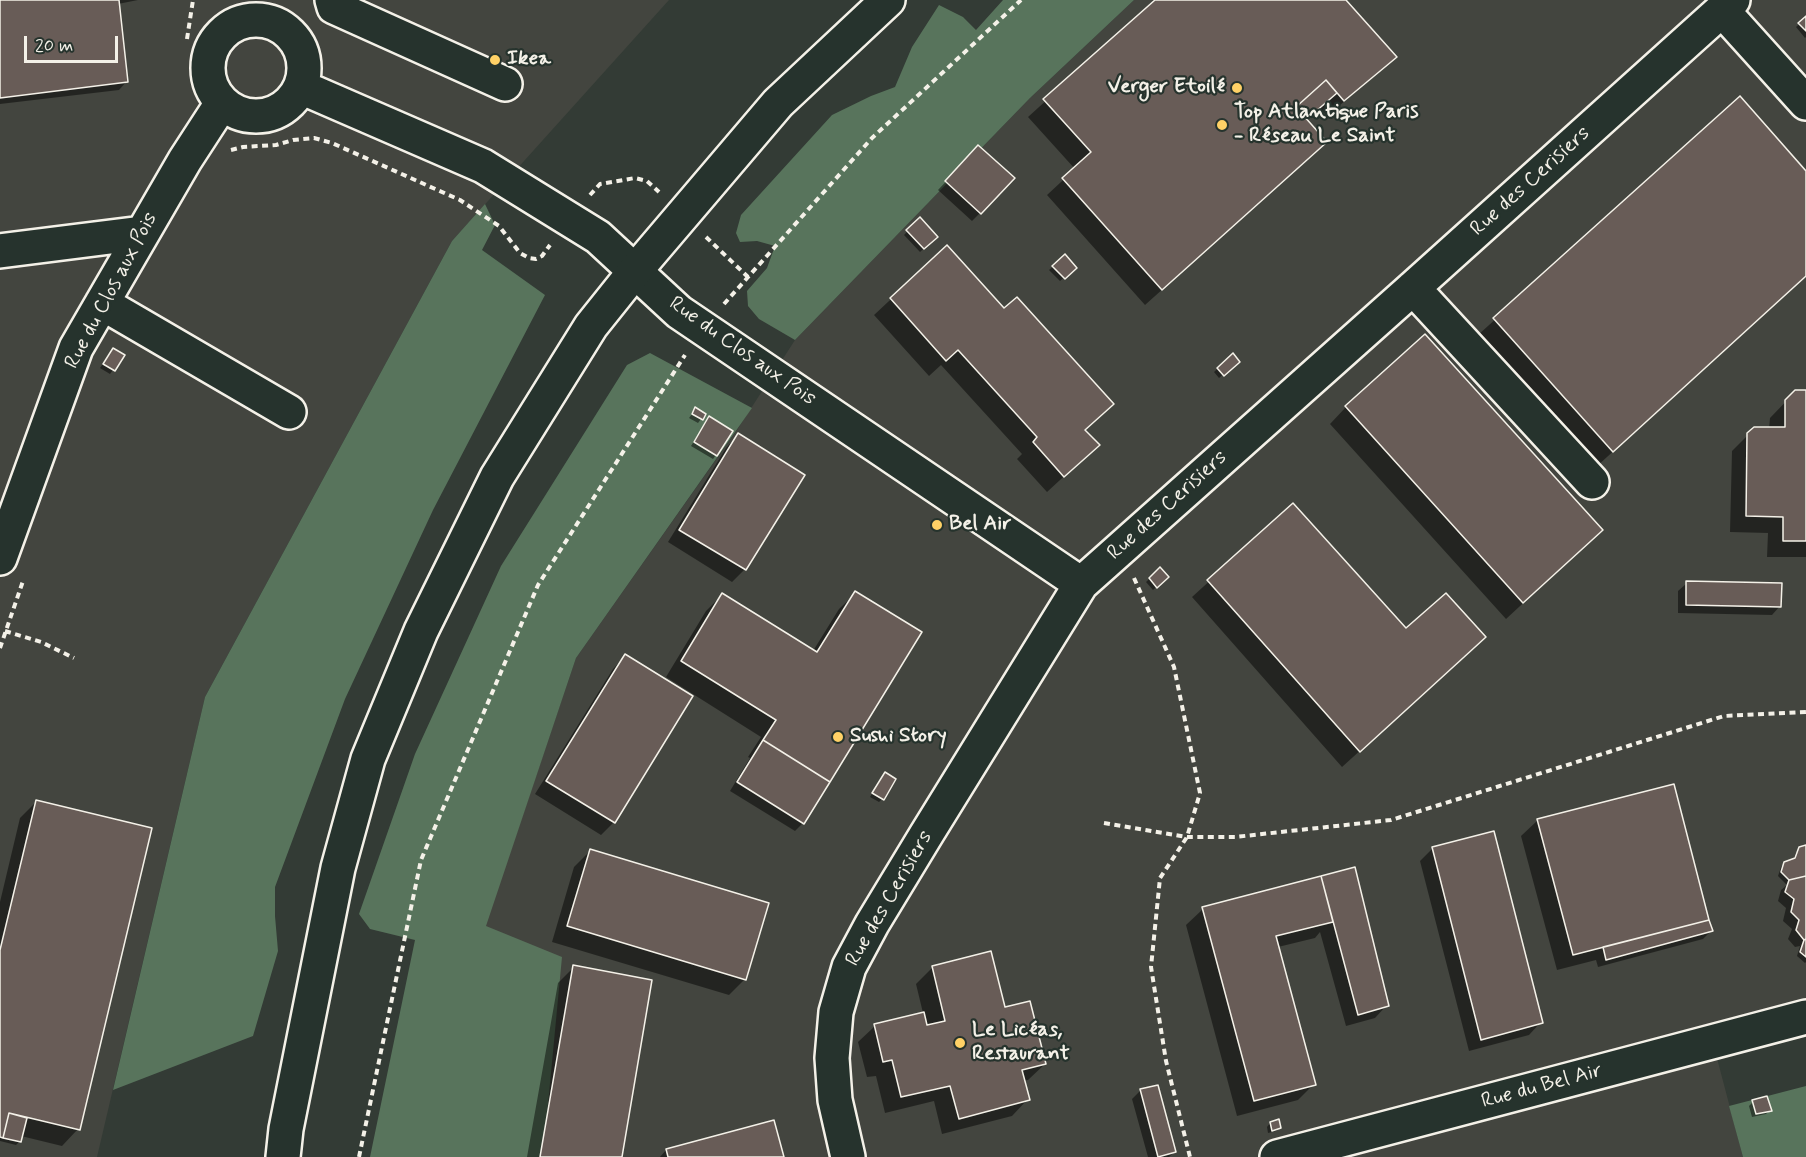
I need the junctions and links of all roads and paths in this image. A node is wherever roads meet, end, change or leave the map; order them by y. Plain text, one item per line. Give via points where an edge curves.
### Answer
1 (193, 0) edge
2 (332, 0) edge
3 (888, 0) edge
4 (1022, 0) edge
5 (1727, 5) edge
6 (245, 10) edge
7 (187, 39) dead end
8 (505, 84) dead end
9 (301, 87) junction
10 (222, 103) junction
11 (1806, 103) edge
12 (142, 233) junction
13 (0, 251) edge
14 (636, 271) junction
15 (1413, 288) junction
16 (726, 302) dead end
17 (102, 303) junction
18 (685, 355) dead end
19 (289, 412) dead end
20 (1592, 482) dead end
21 (4, 539) edge
22 (1121, 548) junction
23 (1081, 584) junction
24 (5, 631) dead end
25 (74, 658) dead end
26 (1806, 712) edge
27 (1104, 823) dead end
28 (1187, 837) junction
29 (1806, 1017) edge
30 (283, 1157) edge
31 (359, 1157) edge
32 (848, 1157) edge
33 (1190, 1157) edge
34 (1277, 1157) edge

1 - 7 path
2 - 8 street via 334,7 365,14 438,46
3 - 14 street via 778,103
4 - 16 path via 872,138
5 - 11 street
5 - 15 street, Rue des Cerisiers
6 - 9 street via 289,31 298,43 304,57
6 - 10 street via 220,34 208,61 208,76
9 - 10 street via 280,110 266,115 235,112
9 - 14 street, Rue du Clos aux Pois via 483,166 598,237
10 - 12 street, Rue du Clos aux Pois
12 - 13 street
12 - 17 street, Rue du Clos aux Pois
14 - 23 street, Rue du Clos aux Pois via 679,312
14 - 30 street via 591,326 497,477 421,631 368,759 338,868
15 - 20 street
15 - 22 street, Rue des Cerisiers
17 - 19 street
17 - 21 street, Rue du Clos aux Pois via 76,348
18 - 31 path via 538,585 421,860
22 - 23 street, Rue des Cerisiers
22 - 28 path via 1174,667 1200,793
23 - 32 street, Rue des Cerisiers via 849,967 836,1012 832,1058 835,1100
24 - 25 path
26 - 28 path via 1724,716 1391,820 1234,837
27 - 28 path
28 - 33 path via 1160,878 1150,968 1166,1061
29 - 34 street, Rue du Bel Air

